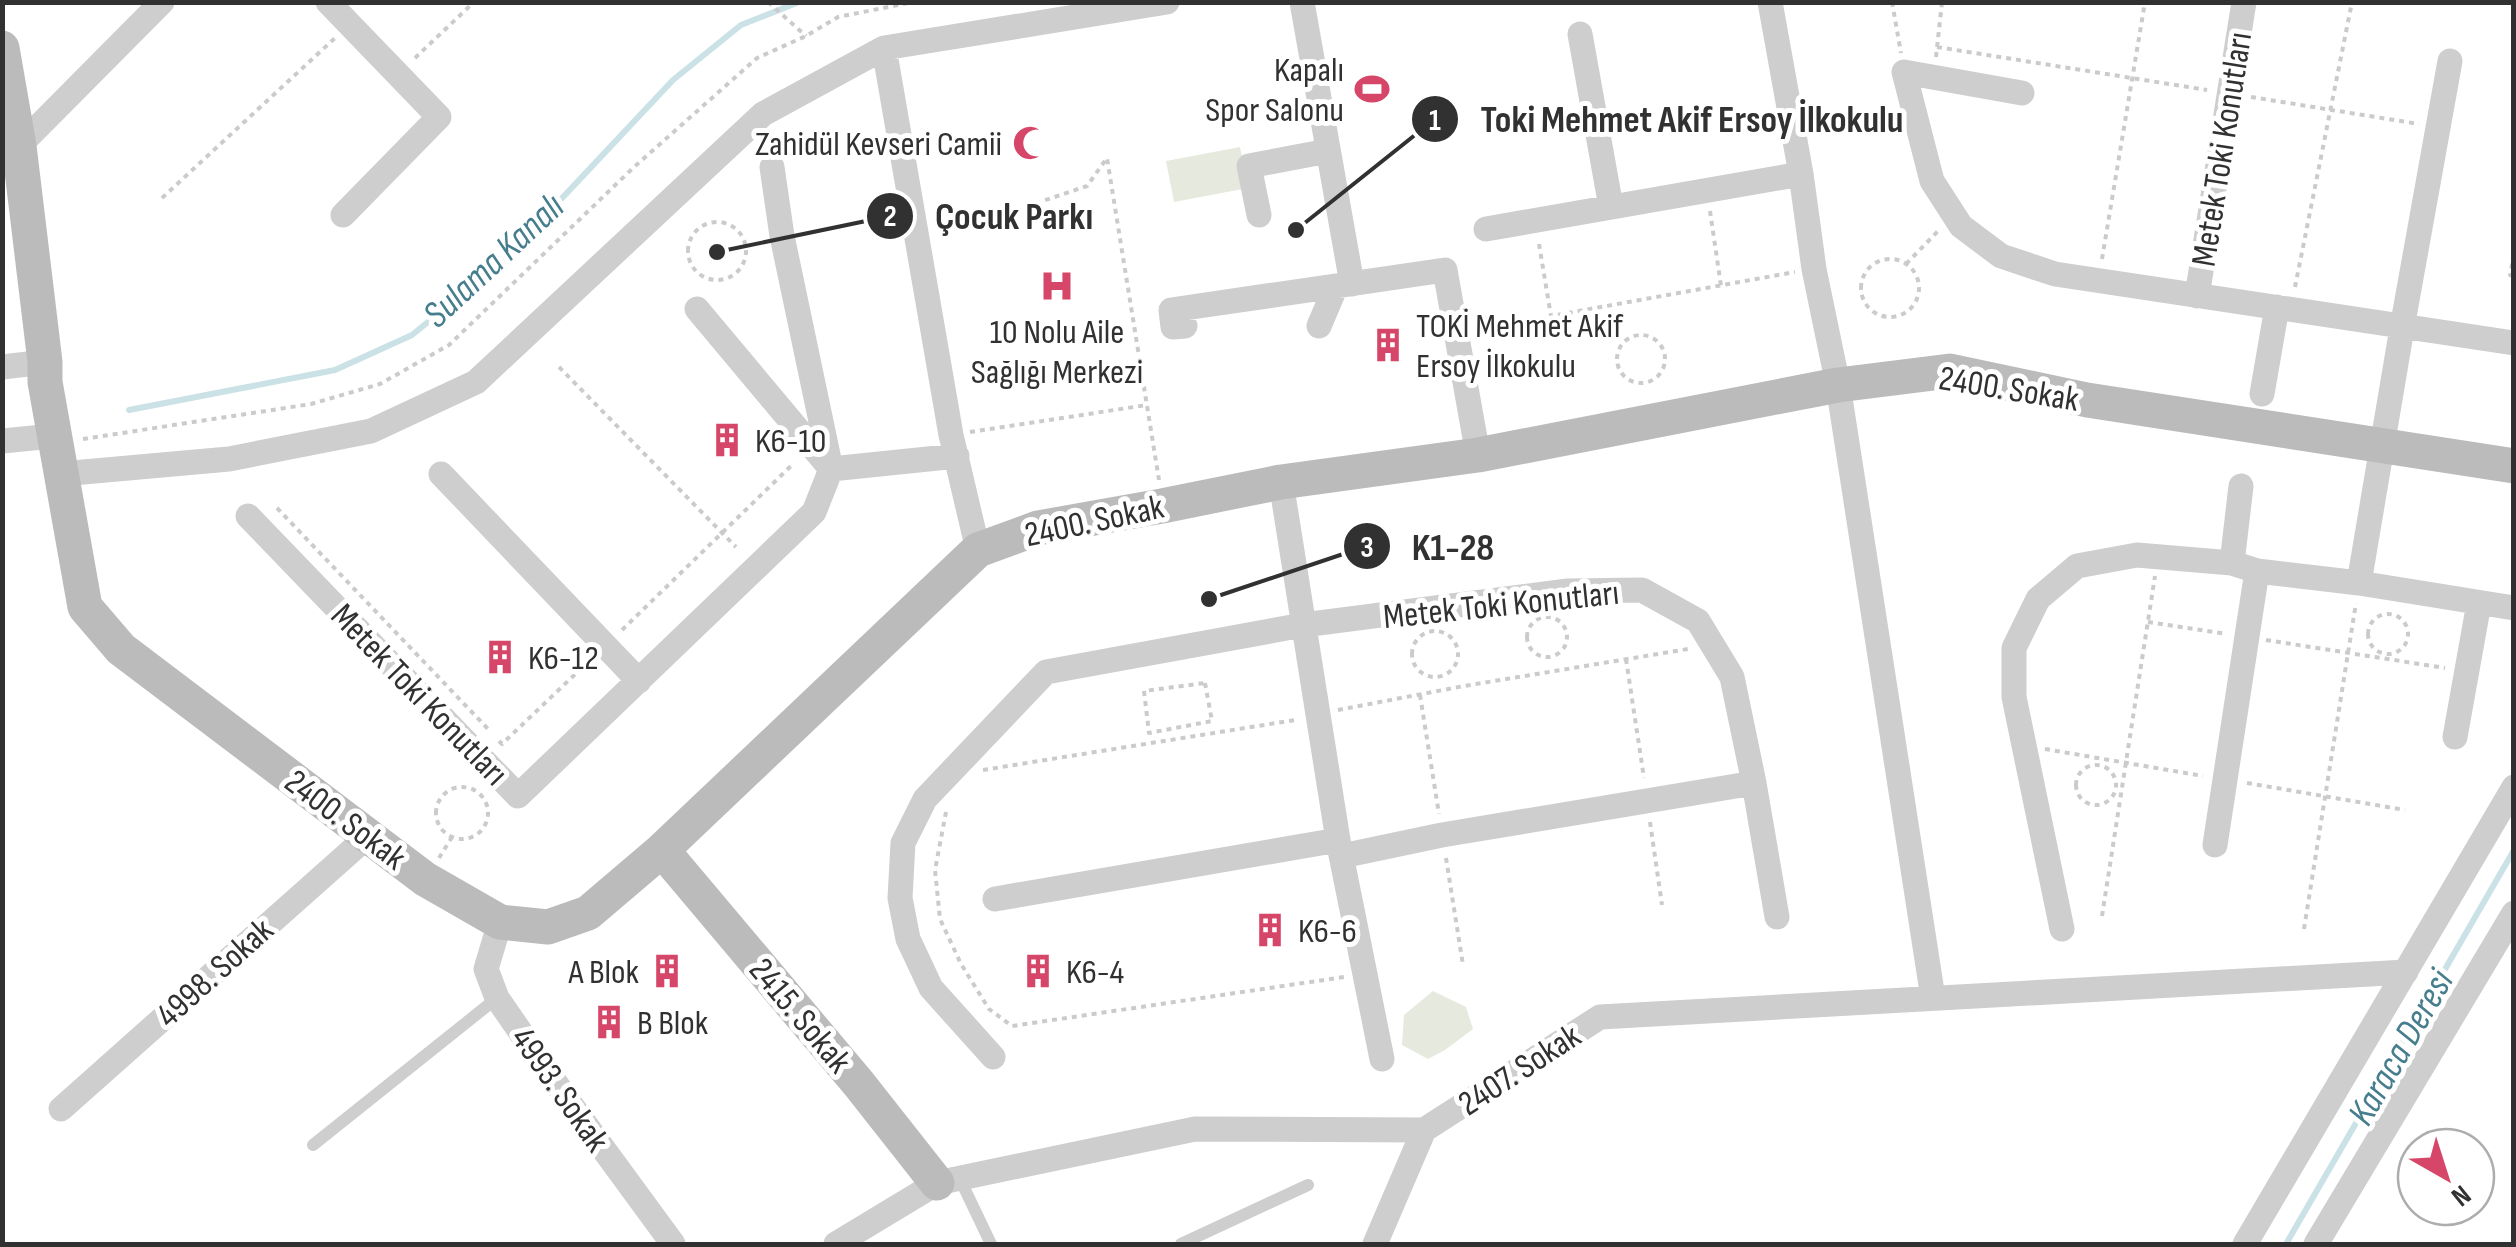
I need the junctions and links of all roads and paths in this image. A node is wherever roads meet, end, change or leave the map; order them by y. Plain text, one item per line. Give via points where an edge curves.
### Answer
1 (162, 2) edge
2 (328, 2) edge
3 (474, 2) edge
4 (768, 2) edge
5 (914, 2) edge
6 (1166, 2) edge
7 (1302, 2) edge
8 (1770, 2) edge
9 (1892, 2) edge
10 (1942, 2) edge
11 (2146, 2) edge
12 (2244, 2) edge
13 (2352, 2) edge
14 (350, 25) junction
15 (1580, 34) dead end
16 (806, 36) junction
17 (1938, 47) junction
18 (2, 48) edge
19 (884, 48) junction
20 (2450, 61) dead end
21 (1904, 72) junction
22 (398, 74) junction
23 (1934, 78) junction
24 (2132, 78) junction
25 (2022, 94) dead end
26 (2230, 94) junction
27 (2330, 110) junction
28 (2438, 127) junction
29 (19, 146) junction
30 (1328, 151) junction
31 (772, 167) dead end
32 (1800, 174) junction
33 (1707, 192) junction
34 (162, 198) dead end
35 (1612, 208) junction
36 (343, 214) dead end
37 (1259, 215) dead end
38 (1954, 215) junction
39 (1536, 220) junction
40 (1486, 229) dead end
41 (915, 235) junction
42 (2514, 254) edge
43 (1906, 264) junction
44 (1814, 268) junction
45 (695, 270) joint
46 (2514, 276) edge
47 (2098, 281) junction
48 (1344, 285) junction
49 (1721, 286) junction
50 (2197, 296) junction
51 (2284, 308) junction
52 (697, 309) dead end
53 (1185, 326) dead end
54 (1319, 326) dead end
55 (2402, 328) junction
56 (2514, 343) edge
57 (1618, 350) joint
58 (2, 367) edge
59 (559, 367) dead end
60 (45, 372) junction
61 (1838, 385) junction
62 (2262, 394) dead end
63 (1147, 404) junction
64 (64, 438) junction
65 (2, 442) edge
66 (954, 445) junction
67 (2383, 445) junction
68 (1478, 454) junction
69 (2514, 466) edge
70 (831, 469) junction
71 (61, 474) junction
72 (441, 474) dead end
73 (1281, 482) junction
74 (2242, 486) dead end
75 (1162, 506) junction
76 (248, 516) dead end
77 (736, 547) dead end
78 (978, 550) junction
79 (2158, 557) junction
80 (2244, 567) junction
81 (2359, 583) junction
82 (2478, 603) junction
83 (2514, 608) edge
84 (2148, 622) junction
85 (2372, 622) joint
86 (1303, 626) junction
87 (1528, 632) joint
88 (2246, 637) junction
89 (1414, 644) joint
90 (1713, 646) junction
91 (2348, 653) junction
92 (2467, 672) junction
93 (639, 682) junction
94 (1317, 714) junction
95 (1191, 726) joint
96 (2455, 737) dead end
97 (971, 772) dead end
98 (2080, 772) joint
99 (1754, 783) junction
100 (2514, 788) edge
101 (947, 808) dead end
102 (436, 811) joint
103 (368, 836) junction
104 (2215, 845) dead end
105 (1340, 848) junction
106 (662, 850) junction
107 (995, 899) dead end
108 (2514, 913) edge
109 (2102, 916) dead end
110 (1777, 917) dead end
111 (500, 922) junction
112 (2062, 929) dead end
113 (2304, 929) dead end
114 (2504, 952) edge
115 (2406, 972) junction
116 (1353, 976) dead end
117 (496, 998) junction
118 (1933, 998) junction
119 (993, 1057) dead end
120 (1382, 1058) dead end
121 (61, 1108) dead end
122 (1424, 1130) junction
123 (314, 1145) dead end
124 (948, 1180) junction
125 (1308, 1184) dead end
126 (673, 1244) edge
127 (836, 1244) edge
128 (991, 1244) edge
129 (1181, 1244) edge
130 (1375, 1244) edge
131 (2245, 1244) edge
132 (2316, 1244) edge

1 - 29 street
2 - 14 street
3 - 22 path
4 - 16 path
5 - 16 path via 838,17
6 - 19 street
7 - 30 street
8 - 32 street
9 - 21 path
10 - 17 path
11 - 24 path
12 - 26 street, Metek Toki Konutları
13 - 27 path
14 - 22 street
14 - 34 path
15 - 35 street
16 - 64 path via 756,58 449,345 380,384 311,404
17 - 23 path
17 - 24 path
18 - 29 main road
19 - 41 street
19 - 71 street via 763,114 476,382 371,431 229,460
20 - 28 street
21 - 23 street
21 - 38 street, Metek Toki Konutları via 1932,180
22 - 36 street via 439,117
23 - 25 street
24 - 26 path
24 - 47 path
26 - 27 path
26 - 50 street, Metek Toki Konutları
27 - 28 path
27 - 51 path
28 - 55 street
29 - 60 main road
30 - 37 street via 1249,166
30 - 48 street
31 - 70 street
32 - 33 street
32 - 44 street
33 - 35 street
33 - 49 path
35 - 39 street
38 - 43 path
38 - 47 street, Metek Toki Konutları via 2001,256
39 - 40 street
39 - 49 path via 1552,316
41 - 63 path via 1087,186 1107,158
41 - 66 street
42 - 46 path
43 - 43 path via 1878,261 1864,275 1861,294 1871,311 1899,316 1914,305 1918,278
44 - 49 path
44 - 61 street
45 - 45 path via 712,280 738,270 746,254 735,228 718,222 693,234 688,253
47 - 50 street, Metek Toki Konutları
48 - 53 street via 1171,310 1173,327
48 - 54 street
48 - 68 street via 1445,270
50 - 51 street, Metek Toki Konutları
51 - 55 street, Metek Toki Konutları
51 - 62 street
52 - 70 street
55 - 56 street, Metek Toki Konutları
55 - 67 street
57 - 57 path via 1618,366 1628,378 1643,382 1662,370 1664,356 1652,338 1629,338
58 - 60 street
59 - 77 path
60 - 64 main road, 2400. Sokak
61 - 67 main road, 2400. Sokak via 1950,371 2087,400
61 - 68 main road, 2400. Sokak
61 - 118 street
63 - 66 path
63 - 75 path
64 - 65 street
64 - 71 main road, 2400. Sokak
66 - 70 street
66 - 78 street
67 - 69 main road, 2400. Sokak
67 - 81 street
68 - 73 main road, 2400. Sokak
70 - 93 street, Metek Toki Konutları via 814,512
71 - 103 main road, 2400. Sokak via 85,607 121,649
72 - 93 street
73 - 75 main road, 2400. Sokak
73 - 86 street
74 - 80 street
75 - 78 main road, 2400. Sokak via 1038,528
76 - 93 street, Metek Toki Konutları via 518,796
78 - 106 main road, 2400. Sokak
79 - 80 street
79 - 84 path
79 - 112 street via 2077,566 2038,599 2014,648 2014,697
80 - 81 street
80 - 88 street
81 - 82 street
81 - 91 path
82 - 83 street
82 - 92 street
84 - 88 path
84 - 109 path
85 - 85 path via 2368,634 2376,651 2389,654 2406,643 2401,618 2382,614
86 - 90 street, Metek Toki Konutları via 1568,592 1642,590 1698,621
86 - 94 street
86 - 119 street, Metek Toki Konutları via 1046,672 925,799 903,844 900,898 908,940 931,988
87 - 87 path via 1528,644 1542,657 1561,652 1567,640 1554,618 1541,618
88 - 91 path
88 - 104 street
89 - 89 path via 1412,659 1426,676 1442,677 1458,661 1448,634 1433,631
90 - 94 path
90 - 99 street, Metek Toki Konutları via 1732,677
91 - 92 path
91 - 113 path
92 - 96 street
94 - 97 path
94 - 105 street
95 - 95 path via 1212,721 1206,683 1144,691 1149,733
98 - 98 path via 2077,791 2084,801 2110,800 2116,781 2110,769 2097,764
99 - 105 street
99 - 110 street, Metek Toki Konutları
100 - 115 street
101 - 116 path via 935,870 940,919 989,1009 1012,1026
102 - 102 path via 445,832 461,838 478,833 487,818 480,794 464,787 448,790
103 - 111 main road, 2400. Sokak via 426,880
103 - 121 street, 4998. Sokak
105 - 107 street
105 - 120 street
106 - 111 main road, 2400. Sokak via 588,913 548,927
106 - 124 main road, 2415. Sokak
108 - 114 street
111 - 117 street, 4993. Sokak via 486,969
114 - 132 street via 2410,1084
115 - 118 street, 2407. Sokak
115 - 131 street
117 - 123 lane
117 - 126 street, 4993. Sokak
118 - 122 street, 2407. Sokak via 1600,1017
122 - 124 street, 2407. Sokak via 1195,1129
122 - 130 street
124 - 127 street, 2407. Sokak
124 - 128 lane
125 - 129 lane

